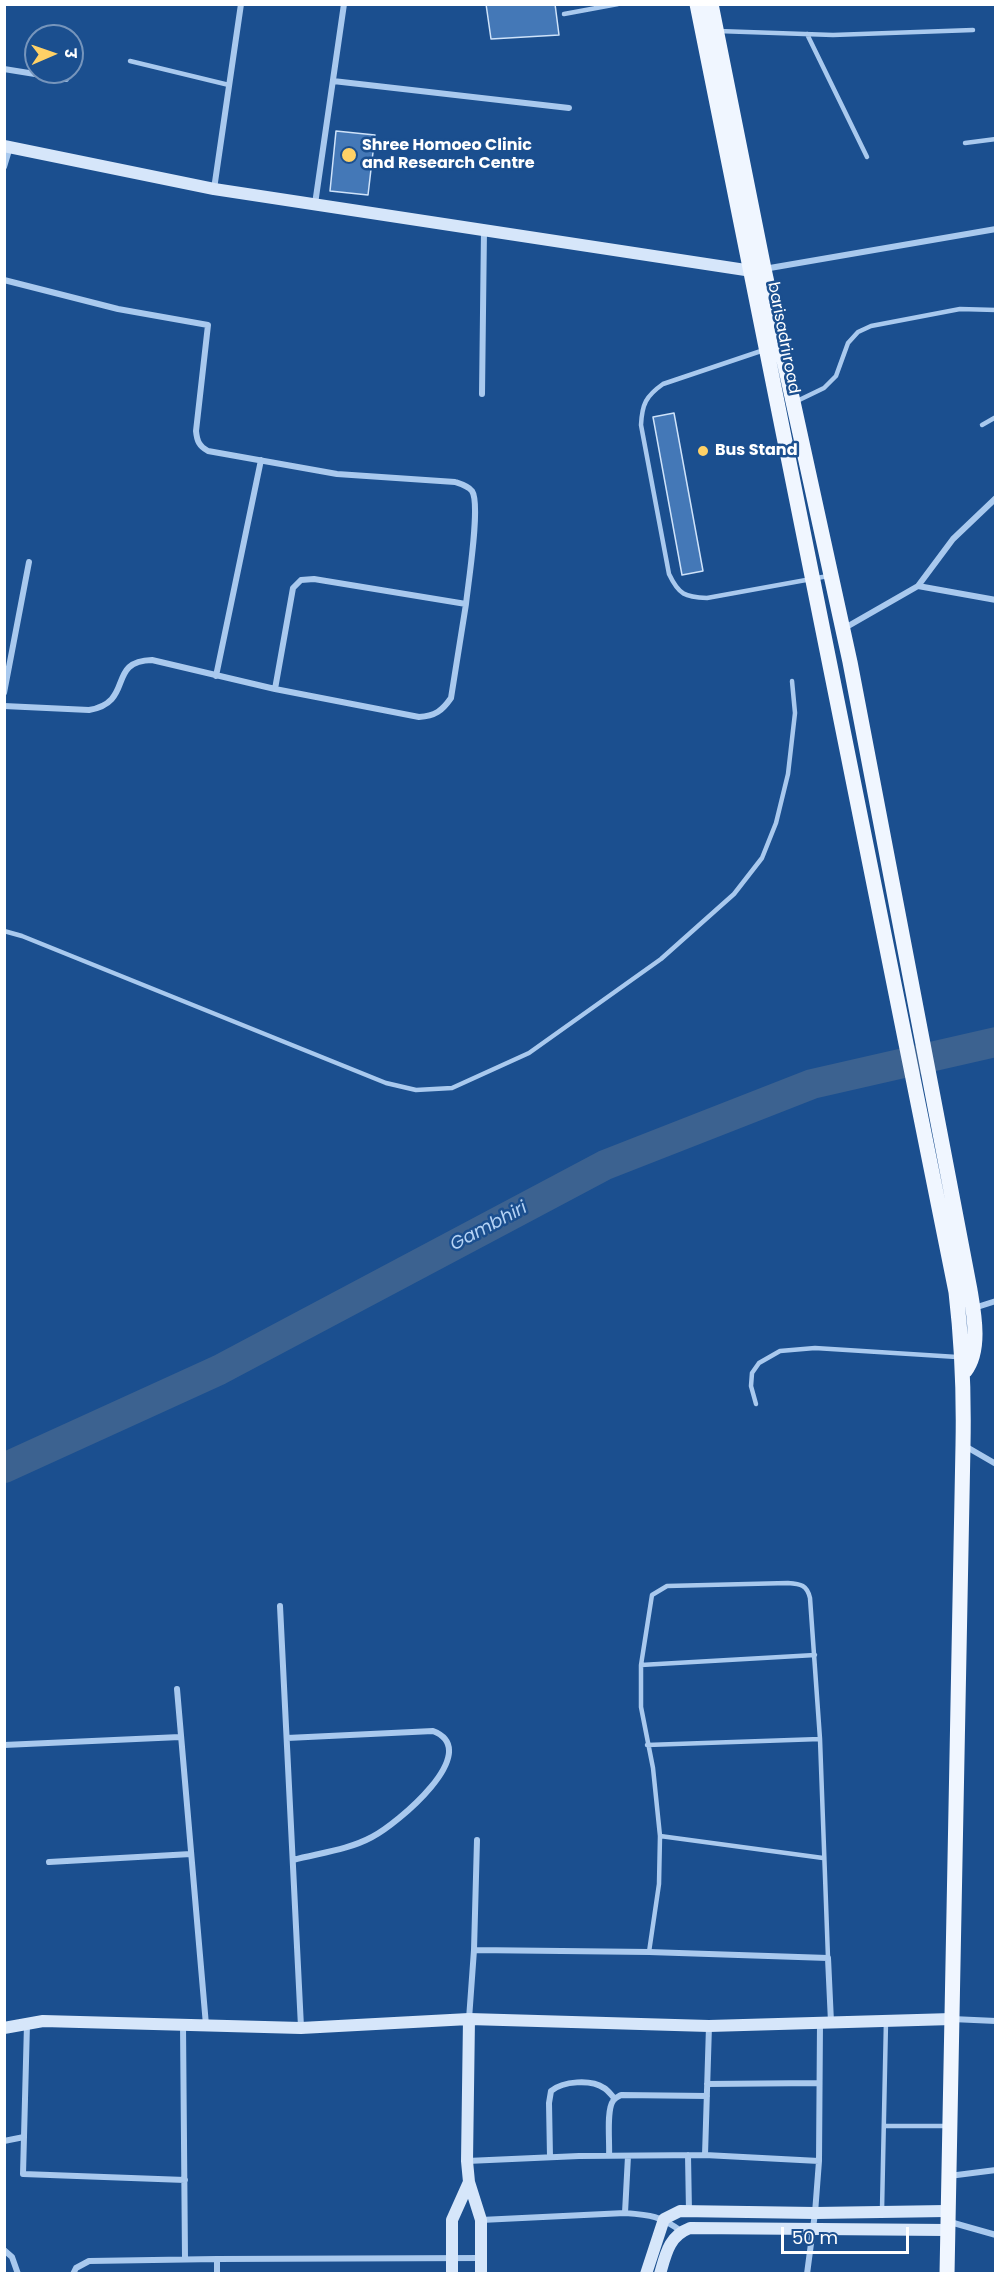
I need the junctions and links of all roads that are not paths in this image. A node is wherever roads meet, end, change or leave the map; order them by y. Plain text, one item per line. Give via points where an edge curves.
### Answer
1 (241, 4) edge
2 (344, 4) edge
3 (618, 4) edge
4 (697, 4) edge
5 (711, 4) edge
6 (564, 14) dead end
7 (973, 30) dead end
8 (716, 31) junction
9 (807, 34) junction
10 (130, 61) dead end
11 (4, 69) edge
12 (24, 72) edge
13 (333, 81) junction
14 (229, 85) junction
15 (569, 108) dead end
16 (996, 139) edge
17 (965, 143) dead end
18 (7, 146) edge
19 (867, 157) dead end
20 (4, 167) edge
21 (214, 189) junction
22 (315, 205) junction
23 (996, 229) edge
24 (484, 230) junction
25 (758, 270) junction
26 (4, 280) edge
27 (996, 310) edge
28 (774, 347) junction
29 (482, 394) dead end
30 (786, 406) junction
31 (996, 417) edge
32 (982, 425) dead end
33 (261, 460) junction
34 (996, 498) edge
35 (29, 562) dead end
36 (831, 575) junction
37 (813, 579) junction
38 (918, 586) junction
39 (996, 600) edge
40 (466, 604) junction
41 (843, 629) junction
42 (216, 676) junction
43 (792, 681) dead end
44 (275, 689) junction
45 (4, 693) edge
46 (4, 706) edge
47 (4, 931) edge
48 (996, 1301) edge
49 (974, 1309) junction
50 (963, 1357) junction
51 (964, 1374) junction
52 (756, 1404) dead end
53 (963, 1445) junction
54 (996, 1464) edge
55 (280, 1606) dead end
56 (814, 1655) junction
57 (641, 1665) junction
58 (177, 1689) dead end
59 (180, 1737) junction
60 (287, 1738) junction
61 (820, 1739) junction
62 (4, 1745) edge
63 (647, 1745) junction
64 (660, 1836) junction
65 (477, 1840) dead end
66 (191, 1854) junction
67 (823, 1858) junction
68 (293, 1860) junction
69 (49, 1862) dead end
70 (474, 1950) junction
71 (649, 1952) junction
72 (828, 1958) junction
73 (469, 2019) junction
74 (952, 2019) junction
75 (886, 2021) junction
76 (996, 2021) edge
77 (825, 2023) junction
78 (27, 2024) junction
79 (183, 2025) junction
80 (206, 2025) junction
81 (709, 2026) junction
82 (4, 2028) edge
83 (301, 2028) junction
84 (819, 2083) junction
85 (707, 2084) junction
86 (707, 2096) junction
87 (615, 2098) junction
88 (884, 2126) junction
89 (950, 2126) junction
90 (24, 2137) junction
91 (4, 2141) edge
92 (688, 2155) junction
93 (705, 2155) junction
94 (609, 2156) junction
95 (628, 2156) junction
96 (550, 2157) junction
97 (467, 2161) junction
98 (819, 2161) junction
99 (996, 2170) edge
100 (948, 2176) junction
101 (185, 2181) junction
102 (469, 2182) junction
103 (689, 2212) junction
104 (882, 2212) junction
105 (625, 2213) junction
106 (816, 2213) junction
107 (664, 2219) junction
108 (481, 2220) junction
109 (946, 2221) junction
110 (813, 2229) junction
111 (681, 2231) junction
112 (996, 2235) edge
113 (4, 2250) edge
114 (453, 2257) junction
115 (481, 2258) junction
116 (185, 2259) junction
117 (217, 2259) junction
118 (18, 2274) edge
119 (73, 2274) edge
120 (217, 2274) edge
121 (452, 2274) edge
122 (481, 2274) edge
123 (646, 2274) edge
124 (660, 2274) edge
125 (807, 2274) edge
126 (946, 2274) edge

1 - 14 street
2 - 13 street
3 - 6 lane
4 - 25 main road, barisadri road
5 - 8 main road, barisadri road
7 - 9 lane
8 - 9 lane
8 - 25 main road, barisadri road
9 - 19 lane
10 - 14 lane
11 - 12 street
13 - 15 street
13 - 22 street
14 - 21 street
16 - 17 lane
18 - 20 street
18 - 21 street
21 - 22 street
22 - 24 street
23 - 25 street
24 - 25 street
24 - 29 street
25 - 28 main road, barisadri road
26 - 33 street via 118,309 208,325 196,439 208,451
27 - 30 lane via 960,309 871,326 848,343 836,376 824,388
28 - 30 main road, barisadri road
28 - 37 lane via 663,384 650,393 642,408 641,425 669,574 675,588 688,597 707,598
30 - 36 main road, barisadri road
30 - 37 main road, barisadri road
31 - 32 lane
33 - 40 street via 337,474 465,485 476,501
33 - 42 street
34 - 38 street via 952,539
35 - 45 street
36 - 37 lane
36 - 41 main road, barisadri road
37 - 50 main road, barisadri road via 956,1292
38 - 39 street
38 - 41 street
40 - 44 street via 301,580 293,588
40 - 44 street via 451,698 444,709 431,716 419,717
41 - 49 main road, barisadri road
42 - 44 street
42 - 46 street via 142,660 131,664 122,675 117,693 103,708
43 - 47 lane via 795,713 776,823 762,858 734,894 661,959 529,1053 452,1088 416,1090 386,1083
48 - 49 street
49 - 51 main road, barisadri road via 974,1356
50 - 51 main road, barisadri road
50 - 52 lane via 815,1348 780,1351 752,1372
51 - 53 main road, barisadri road
53 - 54 street
53 - 74 main road, barisadri road
55 - 60 street
56 - 57 lane
56 - 57 lane via 810,1598 803,1585 667,1586 652,1595
56 - 61 lane
57 - 63 lane via 640,1707
58 - 59 street
59 - 62 street
59 - 66 street
60 - 68 street
60 - 68 street via 433,1731 443,1735 450,1756 438,1778 413,1806 373,1837
61 - 63 lane
61 - 67 lane
63 - 64 lane
64 - 67 lane
64 - 71 lane
65 - 70 street
66 - 69 street
66 - 80 street
67 - 72 lane
68 - 83 street
70 - 71 street
70 - 73 street
71 - 72 street
72 - 77 street
73 - 81 street
73 - 83 street
73 - 97 street
74 - 75 street
74 - 76 street
74 - 89 main road, barisadri road
75 - 77 street
75 - 88 lane
77 - 81 street
77 - 84 street
78 - 79 street via 43,2021
78 - 82 street
78 - 90 street
79 - 80 street
79 - 101 street
80 - 83 street
81 - 85 street
84 - 85 street
84 - 98 street
85 - 86 street
86 - 87 street
86 - 93 street
87 - 94 street via 610,2115
87 - 96 street via 604,2088 587,2083 565,2084 551,2091
88 - 89 lane
88 - 104 lane
89 - 100 main road, barisadri road
90 - 91 street
90 - 101 street via 23,2174
92 - 93 street
92 - 95 street
92 - 103 street
93 - 98 street
94 - 95 street
94 - 96 street
95 - 105 street
96 - 97 street
97 - 102 street
98 - 106 street
99 - 100 street
100 - 109 main road, barisadri road
101 - 116 street
102 - 108 street
102 - 114 street via 452,2220
103 - 106 street
103 - 107 street
104 - 106 street
104 - 109 street
105 - 107 street
105 - 108 street
106 - 110 street
107 - 111 street
107 - 123 street
108 - 115 street
109 - 110 street
109 - 112 street
109 - 126 main road, barisadri road
110 - 111 street via 701,2226
110 - 125 street
111 - 124 street via 667,2249
113 - 118 street via 12,2257
114 - 115 street
114 - 117 street
114 - 121 street
115 - 122 street
116 - 117 street
116 - 119 street via 90,2260
117 - 120 street

